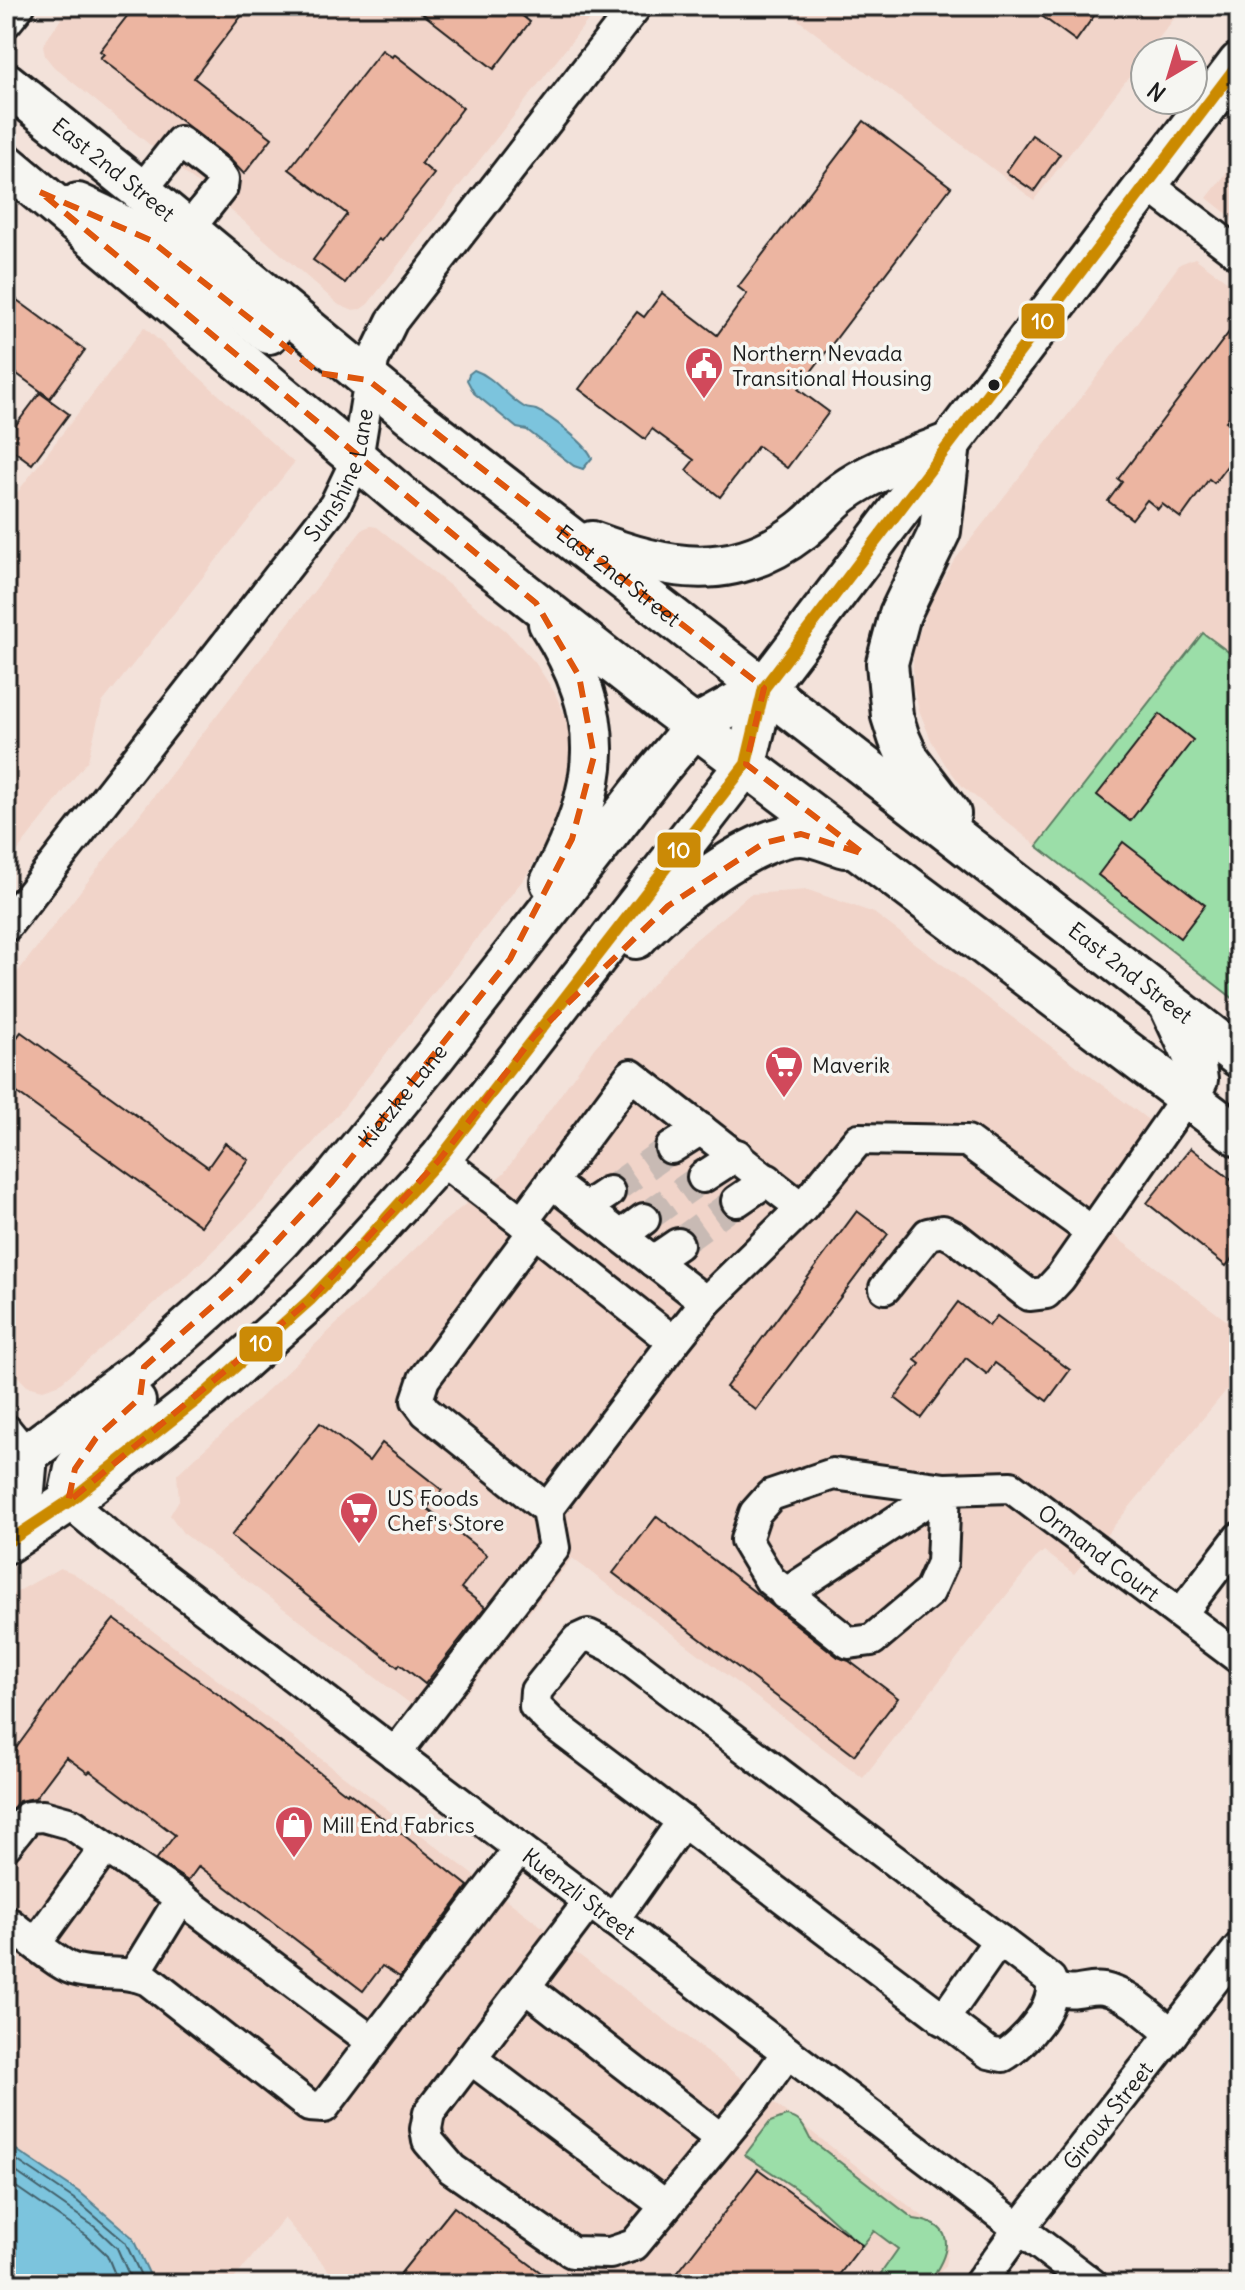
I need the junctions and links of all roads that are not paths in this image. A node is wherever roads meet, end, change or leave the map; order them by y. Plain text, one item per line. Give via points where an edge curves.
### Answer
1 (19, 6) edge
2 (636, 6) edge
3 (6, 22) edge
4 (1239, 63) edge
5 (6, 83) edge
6 (6, 164) edge
7 (1147, 184) junction
8 (141, 191) junction
9 (40, 192) junction
10 (188, 230) junction
11 (1239, 254) edge
12 (368, 380) junction
13 (950, 443) junction
14 (357, 459) junction
15 (555, 528) junction
16 (536, 603) junction
17 (764, 688) junction
18 (695, 726) junction
19 (746, 764) junction
20 (864, 854) junction
21 (985, 858) junction
22 (6, 926) edge
23 (510, 959) junction
24 (1168, 1001) junction
25 (535, 1035) junction
26 (1239, 1057) edge
27 (1186, 1098) junction
28 (1239, 1100) edge
29 (701, 1129) junction
30 (1239, 1136) edge
31 (671, 1148) tunnel mouth
32 (737, 1155) junction
33 (440, 1159) junction
34 (703, 1177) tunnel mouth
35 (768, 1180) junction
36 (551, 1182) junction
37 (737, 1201) tunnel mouth
38 (802, 1208) junction
39 (528, 1227) junction
40 (1092, 1232) junction
41 (678, 1244) tunnel mouth
42 (653, 1261) junction
43 (885, 1288) dead end
44 (706, 1302) junction
45 (674, 1342) junction
46 (144, 1367) junction
47 (13, 1452) edge
48 (945, 1489) junction
49 (68, 1502) junction
50 (547, 1509) junction
51 (6, 1511) edge
52 (1239, 1538) edge
53 (6, 1543) edge
54 (785, 1594) junction
55 (1181, 1614) junction
56 (1239, 1658) edge
57 (395, 1754) junction
58 (683, 1821) junction
59 (6, 1845) edge
60 (105, 1848) junction
61 (519, 1849) junction
62 (181, 1898) junction
63 (601, 1911) junction
64 (6, 1921) edge
65 (999, 1940) junction
66 (36, 1943) junction
67 (1239, 1948) edge
68 (135, 1973) junction
69 (525, 1987) junction
70 (1055, 1988) junction
71 (943, 2020) junction
72 (1172, 2034) junction
73 (373, 2042) junction
74 (787, 2053) junction
75 (470, 2058) junction
76 (721, 2139) junction
77 (666, 2206) junction
78 (1019, 2229) junction
79 (979, 2284) edge
80 (1092, 2284) edge

1 - 3 street
2 - 12 street, Sunshine Lane via 392,321
4 - 7 main road, Kietzke Lane
5 - 8 main road, East 2nd Street
6 - 9 main road
7 - 11 street
7 - 13 main road, Kietzke Lane
8 - 10 main road, East 2nd Street
8 - 10 street via 180,142 218,172 222,187
9 - 12 main road via 150,240 319,373
9 - 14 main road
10 - 12 main road, East 2nd Street
12 - 14 street, Sunshine Lane
12 - 15 main road, East 2nd Street
13 - 15 main road via 869,476 774,548 720,568 659,564
13 - 17 main road, Kietzke Lane
13 - 21 main road via 940,531 900,614 887,663 888,689 909,760
14 - 16 main road
14 - 22 street, Sunshine Lane via 335,505
15 - 17 main road, East 2nd Street
16 - 18 main road
16 - 23 main road via 579,676 594,756 588,795 572,839
17 - 18 main road, Kietzke Lane
17 - 19 main road, Kietzke Lane
17 - 21 main road, East 2nd Street
18 - 19 main road
18 - 23 main road, Kietzke Lane
19 - 20 main road
19 - 25 main road, Kietzke Lane
20 - 25 main road via 801,834 764,843 668,906
20 - 27 main road
21 - 24 main road, East 2nd Street
23 - 46 main road, Kietzke Lane via 311,1205 236,1285
24 - 26 main road, East 2nd Street
24 - 27 main road via 1194,1057 1197,1080
25 - 33 main road, Kietzke Lane
27 - 28 main road
27 - 30 main road
27 - 40 street
29 - 31 street
29 - 32 street
29 - 36 street via 631,1075
32 - 34 street
32 - 35 street
33 - 39 street
33 - 49 main road, Kietzke Lane via 310,1300 207,1392
35 - 37 street
35 - 38 street
36 - 39 street
36 - 42 street via 597,1200 633,1228
38 - 40 street via 859,1139 967,1141
38 - 44 street
39 - 45 street
39 - 50 street via 424,1379 417,1400
40 - 43 street via 1046,1293 1029,1295 943,1231 928,1234
41 - 42 street
42 - 44 street
44 - 45 street
45 - 50 street
46 - 47 main road, Kietzke Lane
46 - 49 main road via 147,1380 140,1398 96,1438 75,1469
47 - 51 main road via 24,1490
48 - 54 street
48 - 54 street via 942,1563 929,1592 872,1640 849,1643
48 - 54 street, Ormand Court via 833,1474 771,1495 755,1513 746,1540
48 - 55 street, Ormand Court via 1011,1487
49 - 53 main road, Kietzke Lane
49 - 57 street, Kuenzli Street
50 - 57 street via 554,1548
52 - 55 street
55 - 56 street, Ormand Court
57 - 61 street, Kuenzli Street
58 - 63 street
58 - 65 street via 535,1706 536,1691 577,1640 588,1635 611,1646
58 - 71 street
59 - 60 street via 28,1817 43,1816 72,1824
60 - 62 street
60 - 66 street
61 - 63 street, Kuenzli Street
61 - 73 street
62 - 68 street
62 - 73 street
63 - 69 street
63 - 74 street, Kuenzli Street
64 - 66 street
65 - 70 street
65 - 71 street
66 - 68 street via 70,1968 95,1974
67 - 72 street, Giroux Street
68 - 73 street via 309,2106 324,2107
69 - 75 street
69 - 76 street
70 - 71 street via 1051,2002 1016,2049 1003,2056 989,2053
70 - 72 street via 1066,1993 1101,1988 1121,1995
72 - 78 street, Giroux Street
74 - 76 street
74 - 78 street, Kuenzli Street
75 - 77 street
75 - 77 street via 429,2113 426,2129 428,2141 452,2169 572,2252 610,2253 634,2245
76 - 77 street
78 - 79 street, Giroux Street
78 - 80 street, Kuenzli Street

